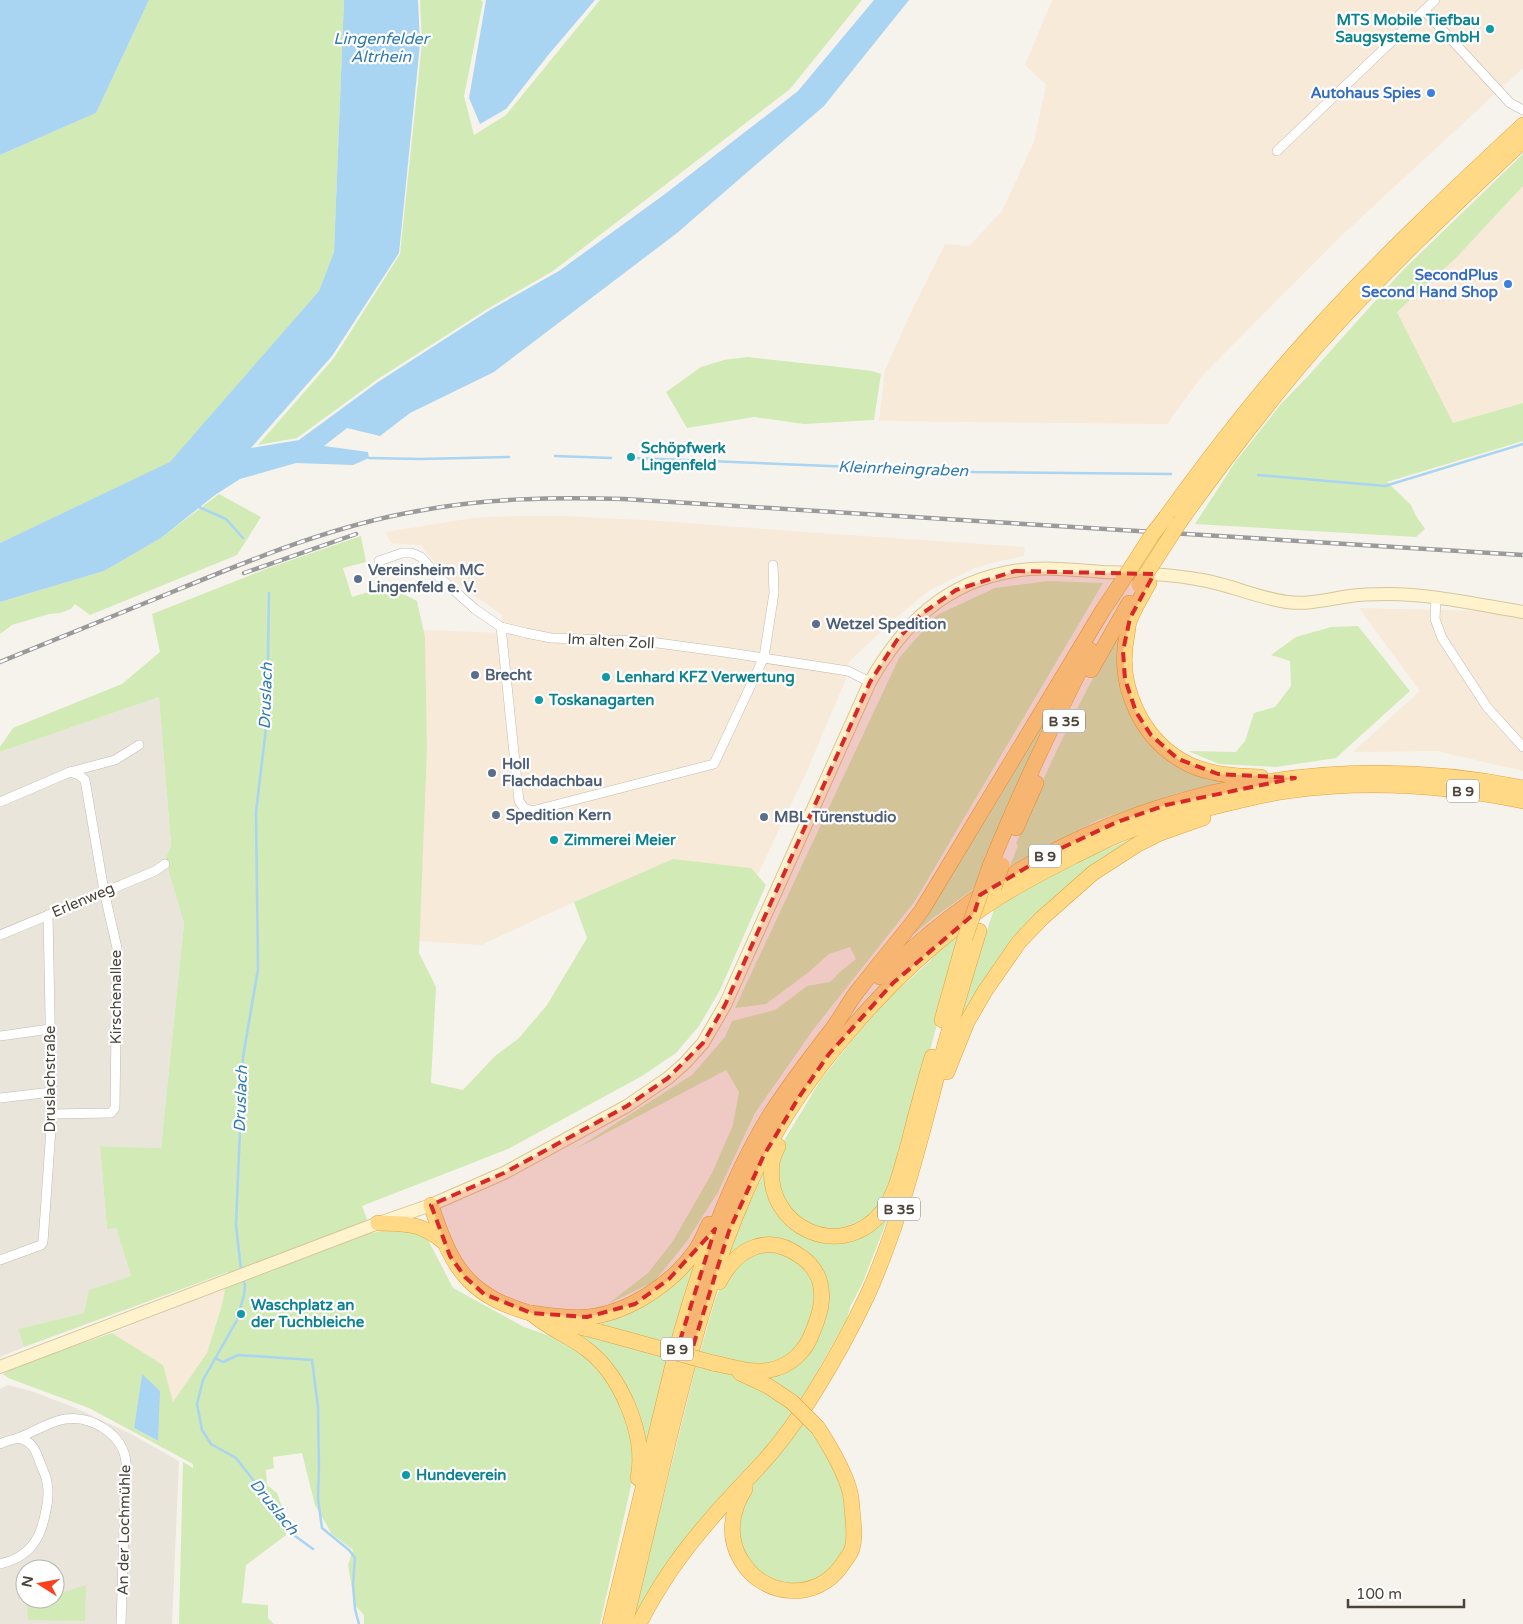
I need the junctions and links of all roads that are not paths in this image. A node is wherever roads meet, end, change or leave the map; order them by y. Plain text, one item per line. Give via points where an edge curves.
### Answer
1 (1435, 0) edge
2 (1424, 10) junction
3 (1523, 110) edge
4 (1522, 132) edge
5 (1277, 151) dead end
6 (1174, 519) junction
7 (379, 562) dead end
8 (772, 565) dead end
9 (1135, 582) junction
10 (1436, 598) junction
11 (1523, 612) edge
12 (501, 627) junction
13 (764, 657) junction
14 (870, 682) junction
15 (139, 745) dead end
16 (1523, 747) edge
17 (70, 772) junction
18 (1295, 778) junction
19 (1523, 788) edge
20 (1247, 798) junction
21 (1523, 801) edge
22 (0, 802) edge
23 (165, 864) dead end
24 (104, 891) junction
25 (48, 915) junction
26 (0, 934) edge
27 (972, 934) junction
28 (839, 1020) junction
29 (50, 1029) junction
30 (0, 1036) edge
31 (52, 1092) junction
32 (799, 1097) junction
33 (0, 1098) edge
34 (52, 1114) junction
35 (926, 1122) junction
36 (731, 1191) junction
37 (431, 1205) junction
38 (378, 1223) junction
39 (444, 1242) junction
40 (0, 1260) edge
41 (530, 1313) junction
42 (697, 1330) junction
43 (713, 1363) junction
44 (0, 1367) edge
45 (18, 1438) junction
46 (0, 1444) edge
47 (755, 1471) junction
48 (637, 1511) junction
49 (0, 1564) edge
50 (121, 1624) edge
51 (610, 1624) edge
52 (625, 1624) edge
53 (639, 1624) edge

1 - 2 street
2 - 3 street via 1510,103
2 - 5 street
4 - 6 highway, B 35 via 1389,254 1312,334 1199,472
6 - 9 highway, bridge via 1157,536
6 - 9 highway, B 35, bridge via 1166,543
7 - 12 street, Im alten Zoll via 402,552 421,557 475,609
8 - 13 street via 774,593
9 - 18 highway via 1123,651 1125,679 1136,712 1151,736 1178,759 1218,774
9 - 27 highway, B 35, bridge via 1066,717 996,866
9 - 28 highway via 1103,610 922,910 858,989
10 - 11 main road
10 - 14 main road via 1389,594 1292,603 1176,576 1059,569 1015,571 978,580 956,590 920,615 897,640
10 - 16 street via 1435,619 1442,638 1488,707
12 - 13 street, Im alten Zoll via 551,638 627,640
12 - 13 street via 519,801 532,811 714,764
13 - 14 street, Im alten Zoll via 848,671
14 - 37 main road via 726,1005 703,1043 668,1078 627,1106 504,1174
15 - 17 street via 115,760
17 - 22 street
17 - 24 street, Kirschenallee via 85,780
18 - 19 highway, B 9 via 1391,773 1474,779
18 - 28 highway, B 9 via 1250,784 1166,805 1117,822 1051,853 999,882 951,916 888,969
20 - 21 highway, B 9 via 1330,787 1403,786 1482,793
20 - 32 highway, B 9 via 1164,819 1118,835 1037,874 998,898 933,946 892,983 829,1054
20 - 35 highway via 1234,808 1138,844 1093,873 1042,918 1020,942 971,1014
23 - 24 street, Erlenweg
24 - 25 street, Erlenweg
24 - 34 street, Kirschenallee via 117,948 116,1108 111,1113
25 - 26 street, Erlenweg
25 - 29 street, Druslachstraße
27 - 32 highway via 894,1191 881,1213 858,1231 831,1237 809,1232 794,1223 776,1200 772,1187 772,1163
27 - 35 highway, B 35
28 - 36 highway, B 9 via 769,1116
29 - 30 street
29 - 31 street, Druslachstraße
31 - 33 street
31 - 34 street, Druslachstraße
32 - 42 highway, B 9 via 764,1155 729,1231
34 - 40 street, Druslachstraße via 42,1245
35 - 47 highway, B 35 via 878,1270 850,1332 812,1397
36 - 41 highway via 716,1211 695,1251 669,1279 635,1304 587,1317
36 - 48 highway, B 9 via 688,1307
37 - 38 main road
37 - 39 highway
38 - 39 highway via 414,1225 430,1231
38 - 44 main road
39 - 41 highway via 450,1256 477,1288 502,1304
41 - 43 highway, bridge
41 - 48 highway via 544,1325 586,1348 601,1362 623,1395 637,1432
42 - 43 highway via 709,1312 726,1268 740,1253 758,1245 790,1248 810,1263 819,1278 820,1314 810,1340 796,1358 769,1371
42 - 52 highway, B 9
43 - 47 highway, bridge via 768,1386 792,1402 818,1428 830,1446 850,1492 855,1535 851,1551 834,1576 822,1584 796,1592 782,1590 748,1572 736,1551 732,1518 738,1500
45 - 46 street
45 - 49 street via 27,1440 34,1448 47,1482 48,1498 43,1528 32,1547 17,1559
45 - 50 street, An der Lochmühle via 66,1419 92,1422 118,1440 125,1454
47 - 53 highway via 680,1557 659,1586
48 - 51 highway, B 9

